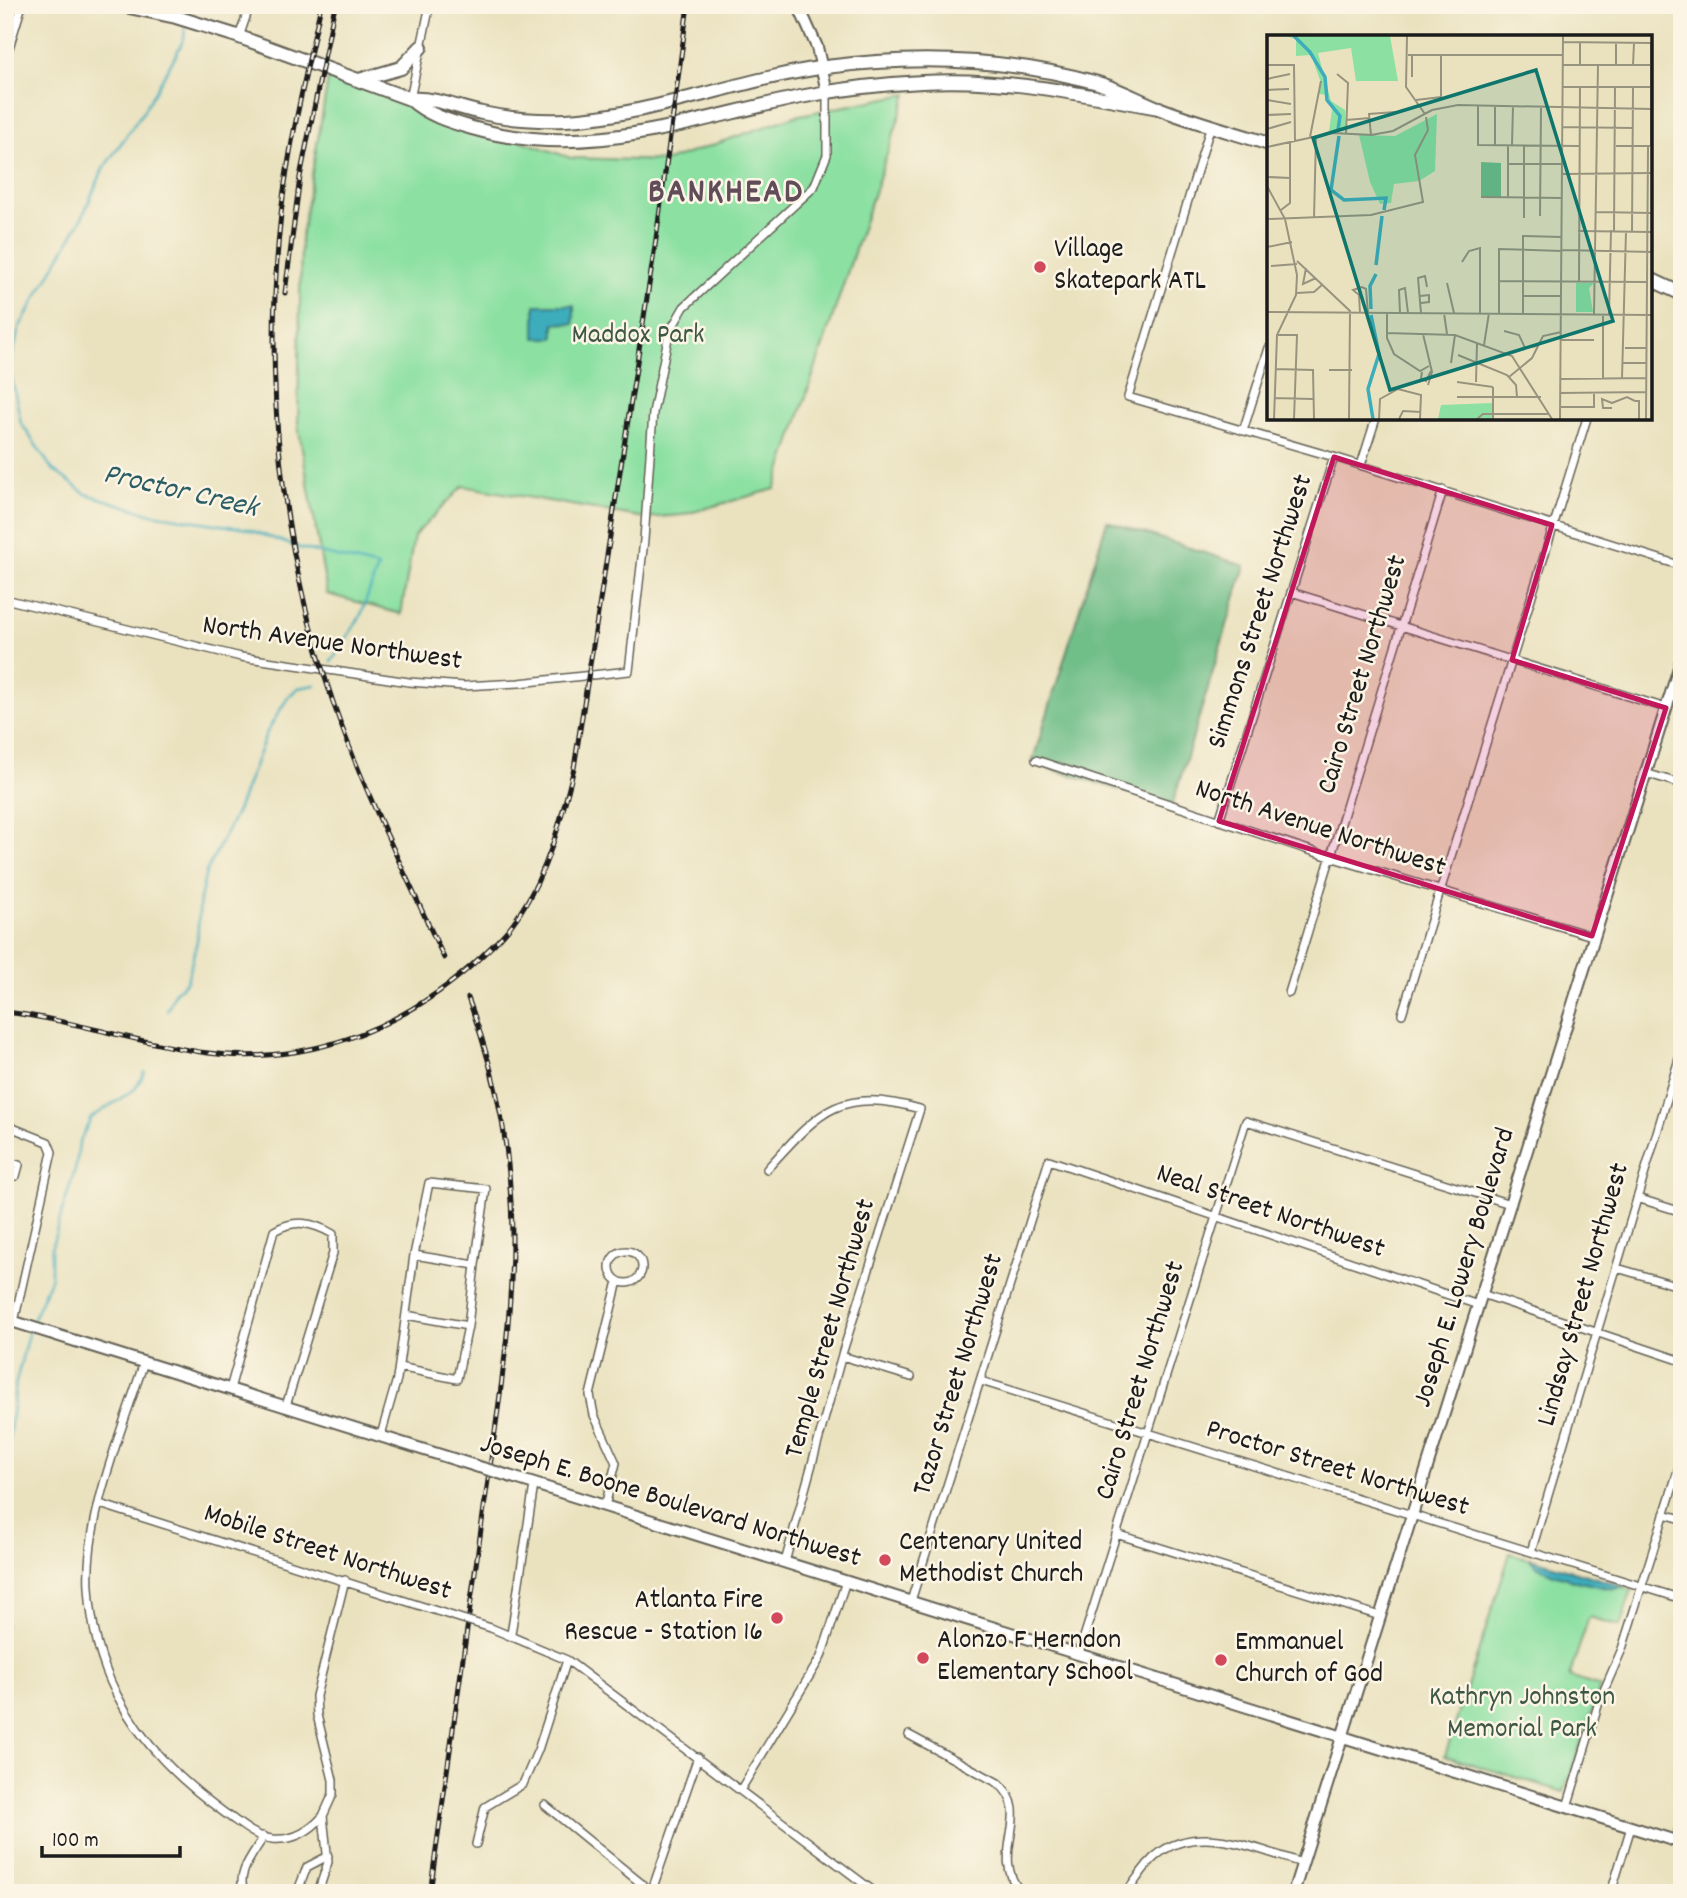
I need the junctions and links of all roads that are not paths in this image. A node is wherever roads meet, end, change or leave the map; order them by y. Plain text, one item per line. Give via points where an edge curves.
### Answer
1 (22, 5) edge
2 (120, 5) edge
3 (250, 5) edge
4 (430, 5) edge
5 (798, 5) edge
6 (239, 37) junction
7 (421, 47) junction
8 (5, 61) edge
9 (823, 68) junction
10 (359, 80) junction
11 (827, 92) junction
12 (410, 99) junction
13 (1159, 108) junction
14 (1211, 125) junction
15 (1267, 143) edge
16 (1652, 280) edge
17 (1682, 294) edge
18 (1267, 354) edge
19 (1375, 420) edge
20 (1586, 420) edge
21 (1243, 430) junction
22 (1334, 457) junction
23 (1361, 465) junction
24 (1443, 491) junction
25 (1552, 525) junction
26 (1682, 566) edge
27 (1291, 592) junction
28 (5, 599) edge
29 (1400, 626) junction
30 (1682, 658) edge
31 (1512, 660) junction
32 (1666, 708) junction
33 (1036, 760) dead end
34 (1645, 773) junction
35 (1682, 783) edge
36 (1219, 821) junction
37 (1330, 857) junction
38 (1441, 891) junction
39 (1592, 936) junction
40 (1289, 993) dead end
41 (1402, 1014) dead end
42 (1682, 1049) edge
43 (5, 1125) edge
44 (1049, 1160) joint
45 (5, 1161) edge
46 (767, 1169) dead end
47 (16, 1176) dead end
48 (1637, 1198) junction
49 (1510, 1204) junction
50 (1682, 1212) edge
51 (1216, 1217) junction
52 (414, 1255) junction
53 (475, 1265) junction
54 (1617, 1268) junction
55 (618, 1281) junction
56 (1682, 1287) edge
57 (1480, 1300) junction
58 (406, 1315) junction
59 (14, 1322) edge
60 (468, 1326) junction
61 (1597, 1333) junction
62 (842, 1356) junction
63 (1682, 1361) edge
64 (144, 1362) junction
65 (399, 1367) junction
66 (911, 1377) dead end
67 (981, 1381) junction
68 (230, 1389) junction
69 (286, 1406) junction
70 (1148, 1433) junction
71 (381, 1436) junction
72 (1682, 1458) edge
73 (534, 1485) junction
74 (100, 1503) junction
75 (605, 1506) junction
76 (1664, 1514) junction
77 (1412, 1516) junction
78 (1682, 1519) edge
79 (1116, 1534) junction
80 (1531, 1552) junction
81 (785, 1562) junction
82 (345, 1580) junction
83 (846, 1581) junction
84 (1642, 1586) junction
85 (1682, 1600) edge
86 (911, 1601) junction
87 (1380, 1616) junction
88 (511, 1634) junction
89 (1079, 1653) junction
90 (567, 1660) junction
91 (909, 1735) dead end
92 (1340, 1735) junction
93 (698, 1757) junction
94 (741, 1789) junction
95 (545, 1805) dead end
96 (1567, 1807) junction
97 (323, 1816) junction
98 (1682, 1819) edge
99 (1632, 1827) junction
100 (264, 1836) junction
101 (1678, 1842) edge
102 (476, 1844) dead end
103 (328, 1856) junction
104 (1302, 1863) junction
105 (244, 1893) edge
106 (297, 1893) edge
107 (318, 1893) edge
108 (652, 1893) edge
109 (876, 1893) edge
110 (1021, 1893) edge
111 (1126, 1893) edge
112 (1293, 1893) edge
113 (1611, 1893) edge

1 - 8 street
2 - 6 main road
3 - 6 street
4 - 7 street
5 - 9 main road
6 - 10 main road
7 - 10 main road via 401,68
7 - 12 street
9 - 11 main road
9 - 12 main road via 565,120 508,117 430,98
9 - 13 main road via 928,60 1000,64 1115,88
10 - 12 main road
11 - 12 main road via 631,136 586,141 545,141 494,133 426,113
11 - 13 main road via 920,82 988,82
11 - 28 street, North Avenue Northwest via 827,155 814,187 684,307 669,333 653,413 629,671 464,686 409,682 241,657
13 - 14 main road
14 - 15 main road
14 - 21 street via 1128,397
16 - 17 main road
18 - 21 street
19 - 23 street, Simmons Street Northwest
20 - 25 street
21 - 22 street
22 - 23 street
22 - 27 street, Simmons Street Northwest
23 - 24 street
24 - 25 street
24 - 29 street, Cairo Street Northwest
25 - 26 street
25 - 31 street
27 - 29 street
27 - 36 street, Simmons Street Northwest
29 - 31 street
29 - 37 street, Cairo Street Northwest
30 - 32 main road, Joseph E. Lowery Boulevard
31 - 32 street
31 - 38 street
32 - 34 main road, Joseph E. Lowery Boulevard
33 - 36 street, North Avenue Northwest
34 - 35 street
34 - 39 main road, Joseph E. Lowery Boulevard
36 - 37 street, North Avenue Northwest
37 - 38 street, North Avenue Northwest
37 - 40 street, Cairo Street Northwest
38 - 39 street, North Avenue Northwest
38 - 41 street
39 - 49 main road, Joseph E. Lowery Boulevard
42 - 48 street, Lindsay Street Northwest
43 - 59 street via 48,1142 52,1152
44 - 51 street, Neal Street Northwest
44 - 67 street, Tazor Street Northwest
45 - 47 street via 19,1165
46 - 62 street, Temple Street Northwest via 809,1123 839,1105 878,1100 920,1110
48 - 50 street
48 - 54 street, Lindsay Street Northwest
49 - 51 street, Cairo Street Northwest via 1245,1121
49 - 57 main road, Joseph E. Lowery Boulevard
51 - 57 street, Neal Street Northwest
51 - 70 street, Cairo Street Northwest
52 - 53 street
52 - 53 street via 429,1183 486,1189
52 - 58 street
53 - 60 street
54 - 56 street
54 - 61 street, Lindsay Street Northwest
55 - 55 street via 633,1281 640,1274 640,1259 632,1251 616,1253 610,1262
55 - 75 street via 590,1395 616,1463
57 - 61 street, Neal Street Northwest
57 - 77 main road, Joseph E. Lowery Boulevard
58 - 60 street
58 - 65 street
59 - 64 main road, Joseph E. Boone Boulevard Northwest
60 - 65 street via 457,1379
61 - 63 street, Neal Street Northwest
61 - 80 street, Lindsay Street Northwest
62 - 66 street
62 - 81 street, Temple Street Northwest
64 - 68 main road, Joseph E. Boone Boulevard Northwest
64 - 74 street
65 - 71 street
67 - 70 street, Proctor Street Northwest
67 - 86 street, Tazor Street Northwest
68 - 69 main road, Joseph E. Boone Boulevard Northwest
68 - 69 street via 274,1231 288,1223 320,1227 333,1234 332,1253
69 - 71 main road, Joseph E. Boone Boulevard Northwest
70 - 77 street, Proctor Street Northwest
70 - 79 street, Cairo Street Northwest
71 - 73 main road, Joseph E. Boone Boulevard Northwest, bridge
72 - 76 street
73 - 75 main road, Joseph E. Boone Boulevard Northwest
73 - 88 street
74 - 82 street, Mobile Street Northwest
74 - 100 street via 91,1535 89,1591 95,1633 116,1693 153,1750 178,1776 249,1831
75 - 81 main road, Joseph E. Boone Boulevard Northwest
76 - 78 street
76 - 84 street
77 - 80 street, Proctor Street Northwest
77 - 87 main road, Joseph E. Lowery Boulevard
79 - 87 street
79 - 89 street, Cairo Street Northwest
80 - 84 street, Proctor Street Northwest
81 - 83 main road, Joseph E. Boone Boulevard Northwest
82 - 88 street, Mobile Street Northwest, bridge
82 - 97 street via 316,1696 333,1780
83 - 86 main road, Joseph E. Boone Boulevard Northwest
83 - 94 street via 821,1657
84 - 85 street, Proctor Street Northwest
84 - 96 street
86 - 89 main road, Joseph E. Boone Boulevard Northwest
87 - 92 main road, Joseph E. Lowery Boulevard
88 - 90 street, Mobile Street Northwest
89 - 92 main road, Joseph E. Boone Boulevard Northwest
90 - 93 street, Mobile Street Northwest
90 - 102 street via 527,1776 517,1790 485,1807
91 - 110 street via 1008,1791 1014,1810 1006,1852 1009,1872
92 - 96 main road, Joseph E. Boone Boulevard Northwest
92 - 104 main road, Joseph E. Lowery Boulevard
93 - 94 street, Mobile Street Northwest
93 - 108 street
94 - 109 street, Mobile Street Northwest
95 - 108 street
96 - 99 main road, Joseph E. Boone Boulevard Northwest
97 - 100 street via 294,1837
97 - 103 street
98 - 101 street
99 - 101 main road, Joseph E. Boone Boulevard Northwest
99 - 113 street
100 - 105 street via 242,1875
103 - 106 street via 307,1867
103 - 107 street
104 - 111 street via 1230,1841 1189,1841 1156,1855
104 - 112 main road, Joseph E. Lowery Boulevard

